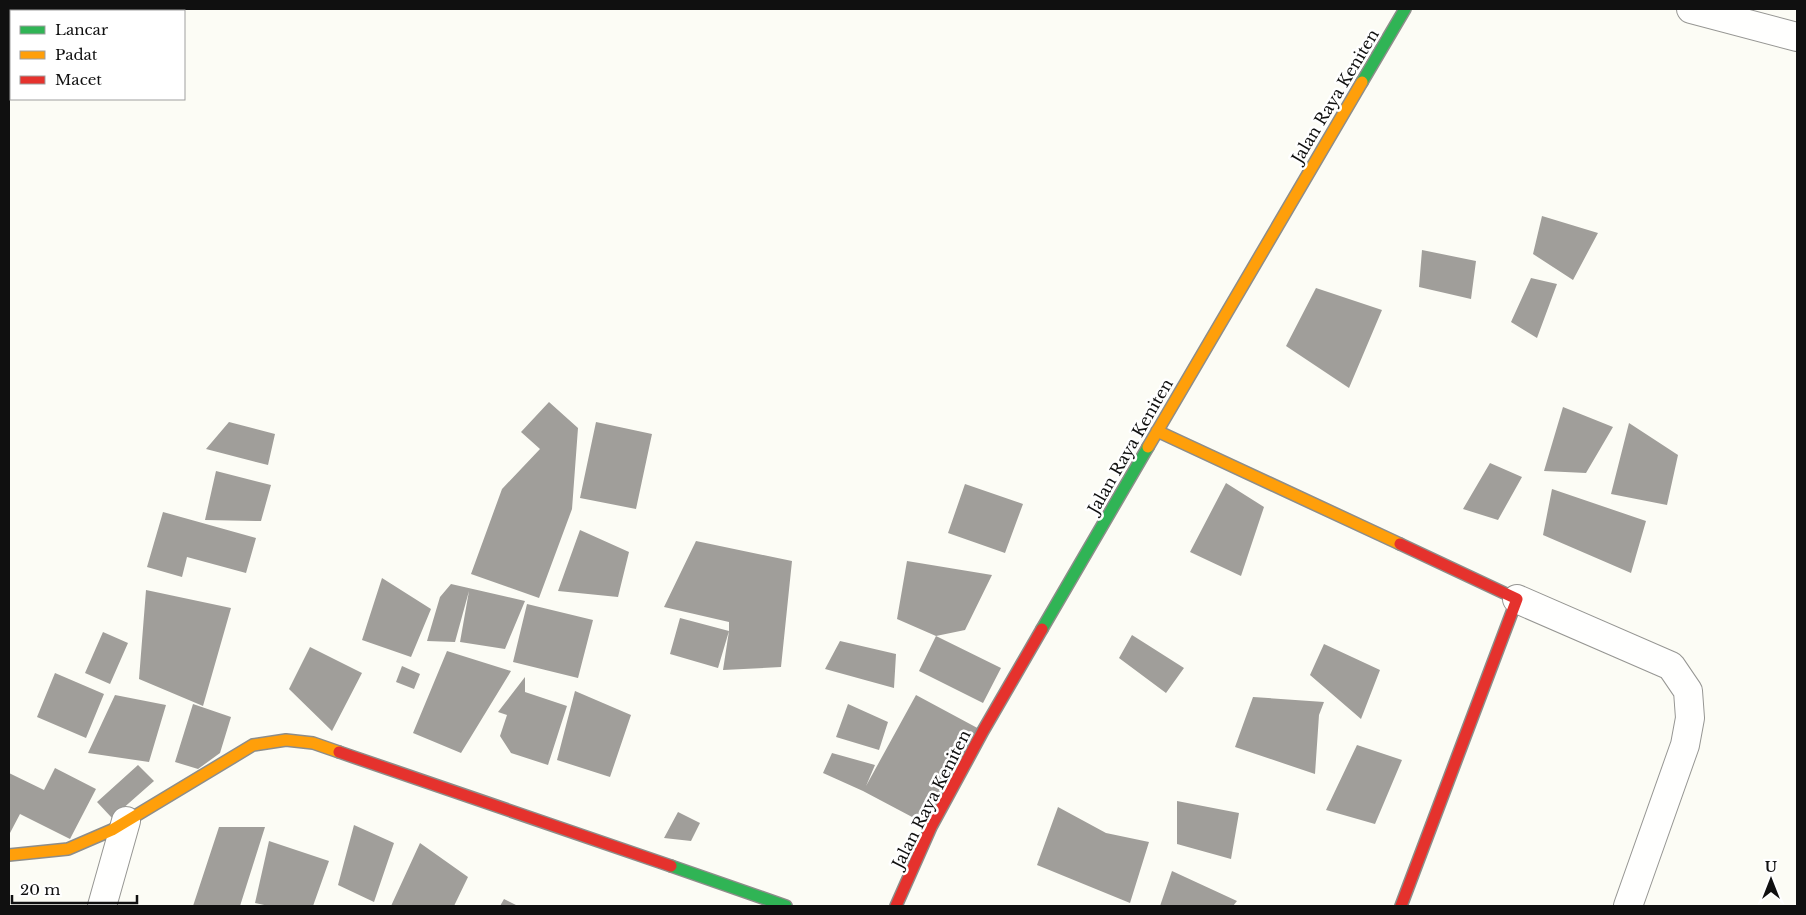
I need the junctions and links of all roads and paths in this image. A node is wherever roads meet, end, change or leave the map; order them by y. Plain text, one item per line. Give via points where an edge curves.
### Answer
1 (1405, 9) edge
2 (1691, 9) edge
3 (1797, 37) edge
4 (1157, 431) junction
5 (1518, 599) junction
6 (126, 820) junction
7 (9, 855) edge
8 (102, 906) edge
9 (786, 906) edge
10 (896, 906) edge
11 (1401, 906) edge
12 (1628, 906) edge

1 - 4 street, Jalan Raya Keniten
2 - 3 street
4 - 5 street
4 - 10 street, Jalan Raya Keniten via 931,827
5 - 11 street
5 - 12 street via 1671,666 1688,691 1690,718 1685,745
6 - 7 street via 112,830 68,849
6 - 8 street
6 - 9 street via 253,745 286,740 313,743

